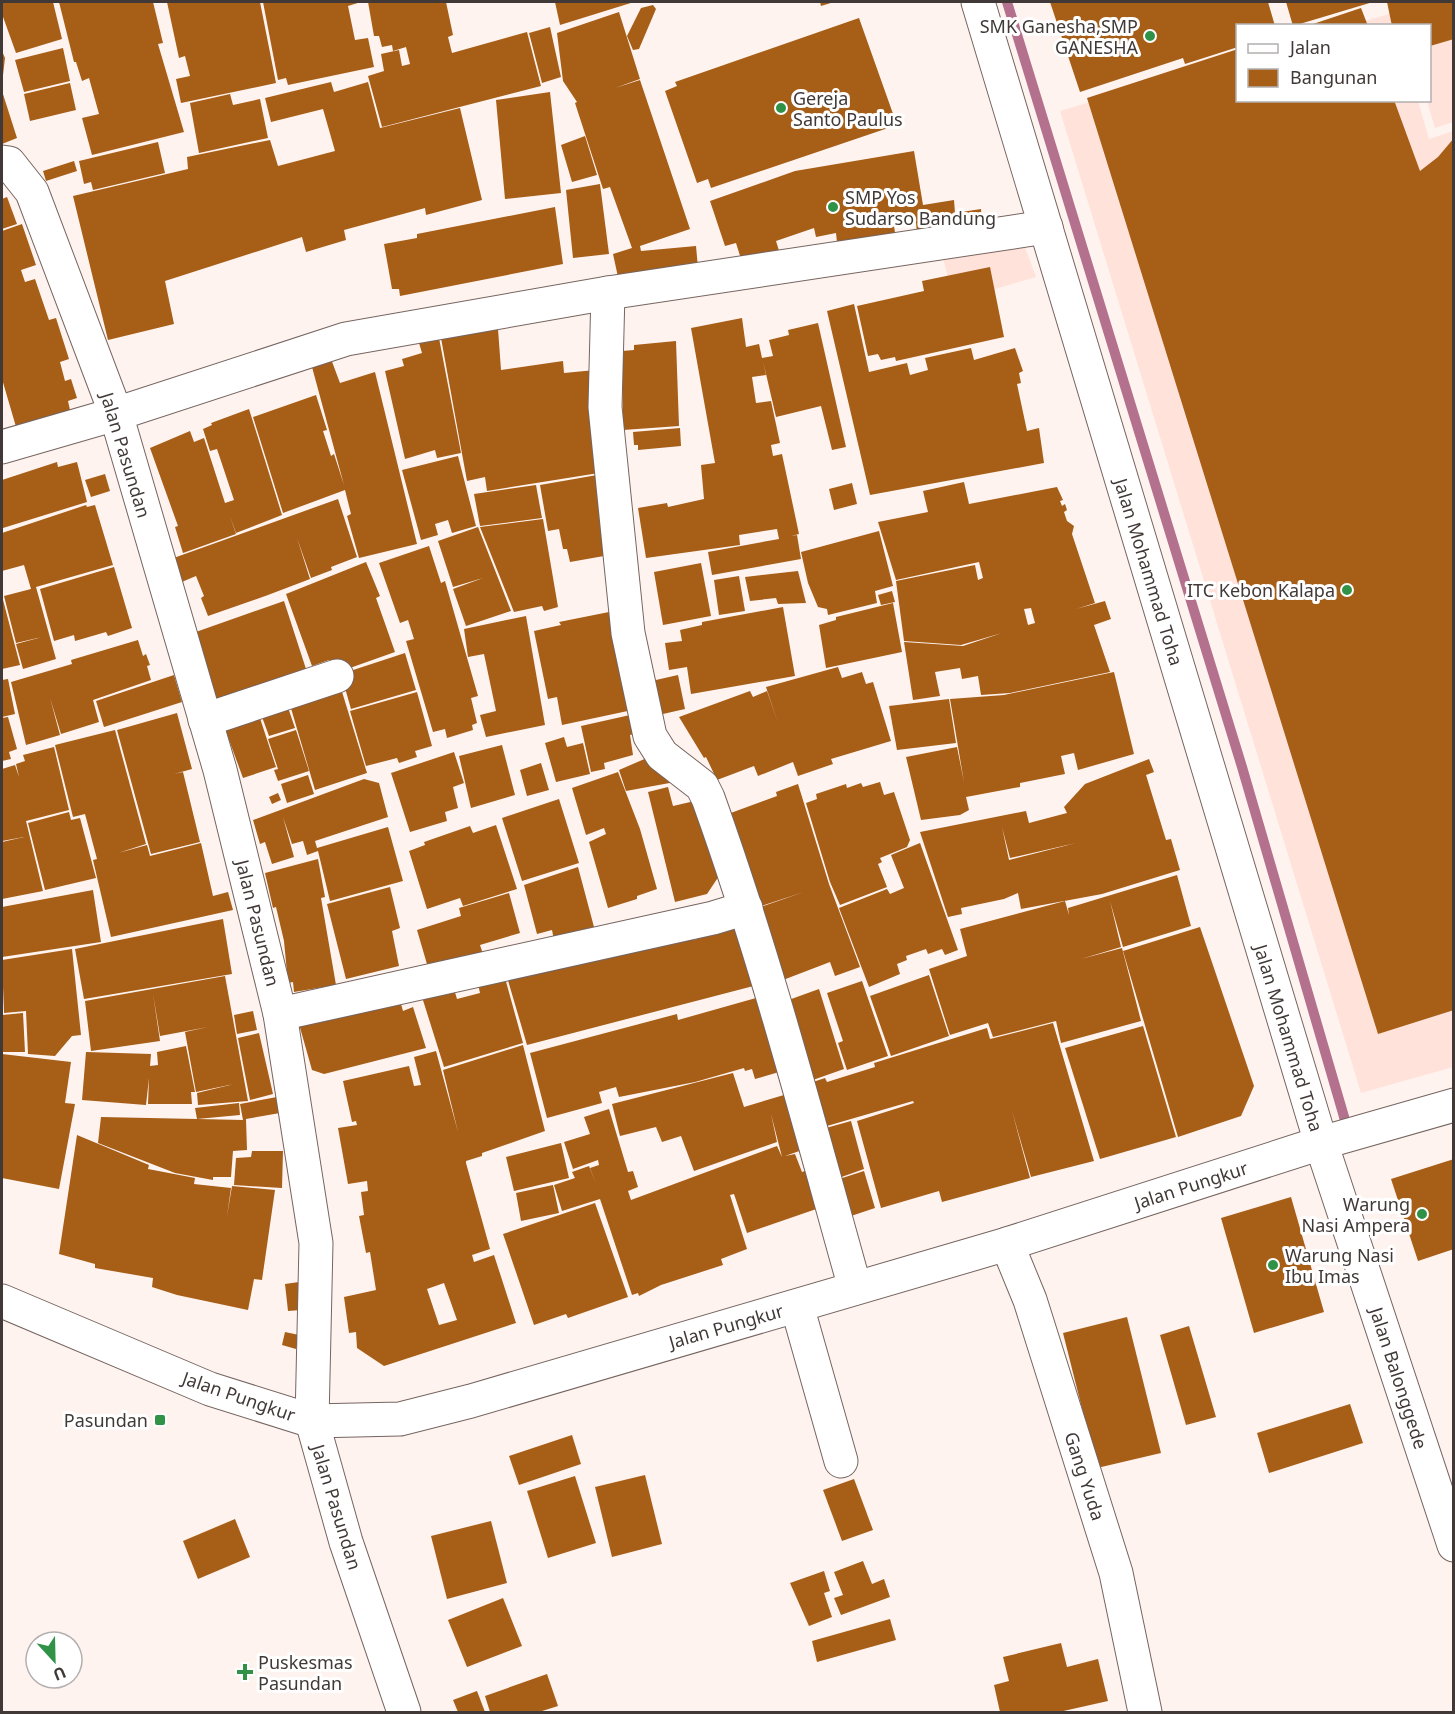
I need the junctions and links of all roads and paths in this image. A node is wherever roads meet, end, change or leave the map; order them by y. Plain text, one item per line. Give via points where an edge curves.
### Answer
1 (978, 2) edge
2 (2, 162) edge
3 (1046, 227) junction
4 (608, 293) junction
5 (116, 414) junction
6 (2, 447) edge
7 (338, 676) dead end
8 (205, 720) junction
9 (746, 908) junction
10 (280, 1014) junction
11 (1454, 1105) edge
12 (1321, 1143) junction
13 (1006, 1244) junction
14 (855, 1288) junction
15 (2, 1301) edge
16 (797, 1306) junction
17 (312, 1421) junction
18 (842, 1461) dead end
19 (1454, 1545) edge
20 (404, 1713) edge
21 (1146, 1713) edge

1 - 3 street, Jalan Mohammad Toha
2 - 5 street, Jalan Pasundan via 9,163 32,192
3 - 4 street
3 - 12 street, Jalan Mohammad Toha
4 - 5 street via 346,339
4 - 9 street via 605,407 628,633 650,736 662,755 702,786
5 - 6 street
5 - 8 street, Jalan Pasundan
7 - 8 street
8 - 10 street, Jalan Pasundan
9 - 10 street
9 - 14 street via 776,1001
10 - 17 street, Jalan Pasundan via 316,1243
11 - 12 street, Jalan Pungkur
12 - 13 street, Jalan Pungkur
12 - 19 street, Jalan Balonggede
13 - 14 street, Jalan Pungkur
13 - 21 street, Gang Yuda via 1030,1300 1116,1573
14 - 16 street, Jalan Pungkur
15 - 17 street, Jalan Pungkur via 210,1389
16 - 17 street, Jalan Pungkur via 400,1419
16 - 18 street
17 - 20 street, Jalan Pasundan via 346,1542

